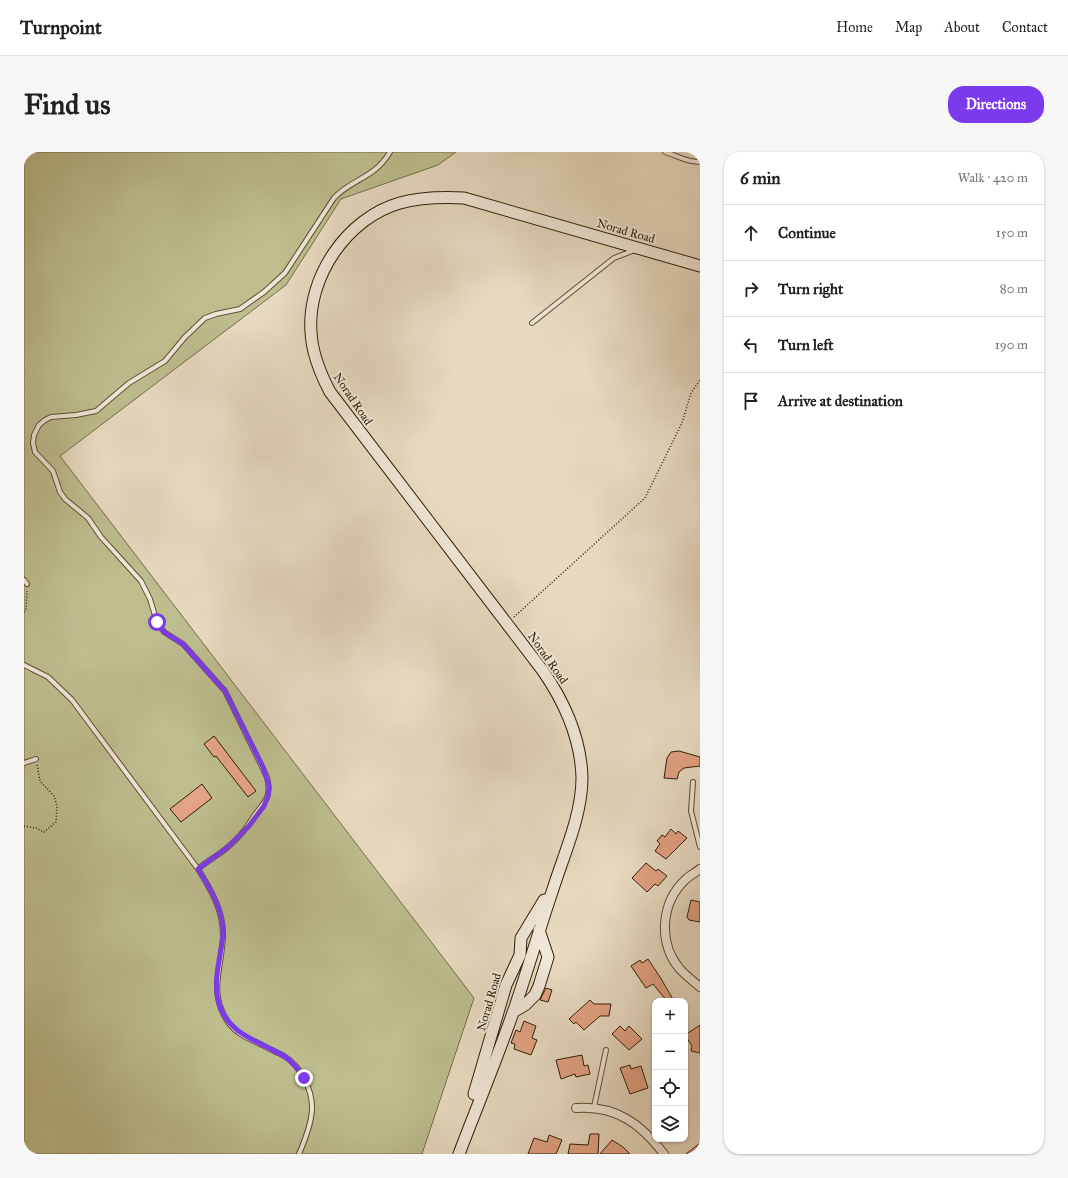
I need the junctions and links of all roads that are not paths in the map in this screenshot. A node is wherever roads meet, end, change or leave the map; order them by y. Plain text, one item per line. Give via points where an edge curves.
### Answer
1 (390, 152) edge
2 (665, 152) edge
3 (700, 162) edge
4 (639, 249) junction
5 (700, 266) edge
6 (532, 323) dead end
7 (24, 665) edge
8 (36, 759) road end
9 (24, 763) edge
10 (693, 782) dead end
11 (700, 847) edge
12 (560, 865) junction
13 (198, 869) junction
14 (700, 869) edge
15 (539, 930) junction
16 (700, 987) edge
17 (513, 1012) junction
18 (606, 1050) dead end
19 (594, 1107) junction
20 (576, 1108) dead end
21 (300, 1154) edge
22 (456, 1154) edge
23 (459, 1154) edge
24 (664, 1154) edge

1 - 13 lane via 376,170 334,198 285,273 264,292 240,309 205,318 165,361 128,383 96,411 51,417 39,425 34,435 35,452 53,471 60,492 88,518 100,537 141,581 157,622 164,632 183,644 225,691 267,777 268,796 249,826 228,847
2 - 3 lane via 678,155 692,163
4 - 5 street, Norad Road
4 - 6 lane via 614,258
4 - 12 street, Norad Road via 464,198 418,198 398,203 364,221 349,234 324,270 311,312 310,332 315,357 322,376 342,409 554,687 574,728 582,778 578,808
7 - 13 lane via 48,677 72,700
8 - 9 lane
10 - 11 lane via 690,811
12 - 15 street, Norad Road
12 - 22 street, Norad Road via 542,904 521,938 520,955 506,985
13 - 21 lane via 214,898 223,933 216,987 219,1005 228,1022 240,1034 285,1056 304,1078 312,1110
14 - 16 street via 684,880 672,898 664,932 669,951 679,968
15 - 17 street, Norad Road
15 - 17 street via 548,957 539,986 535,995 525,1005
17 - 23 street, Norad Road
18 - 19 lane
19 - 20 street
19 - 24 street via 618,1114 638,1125

